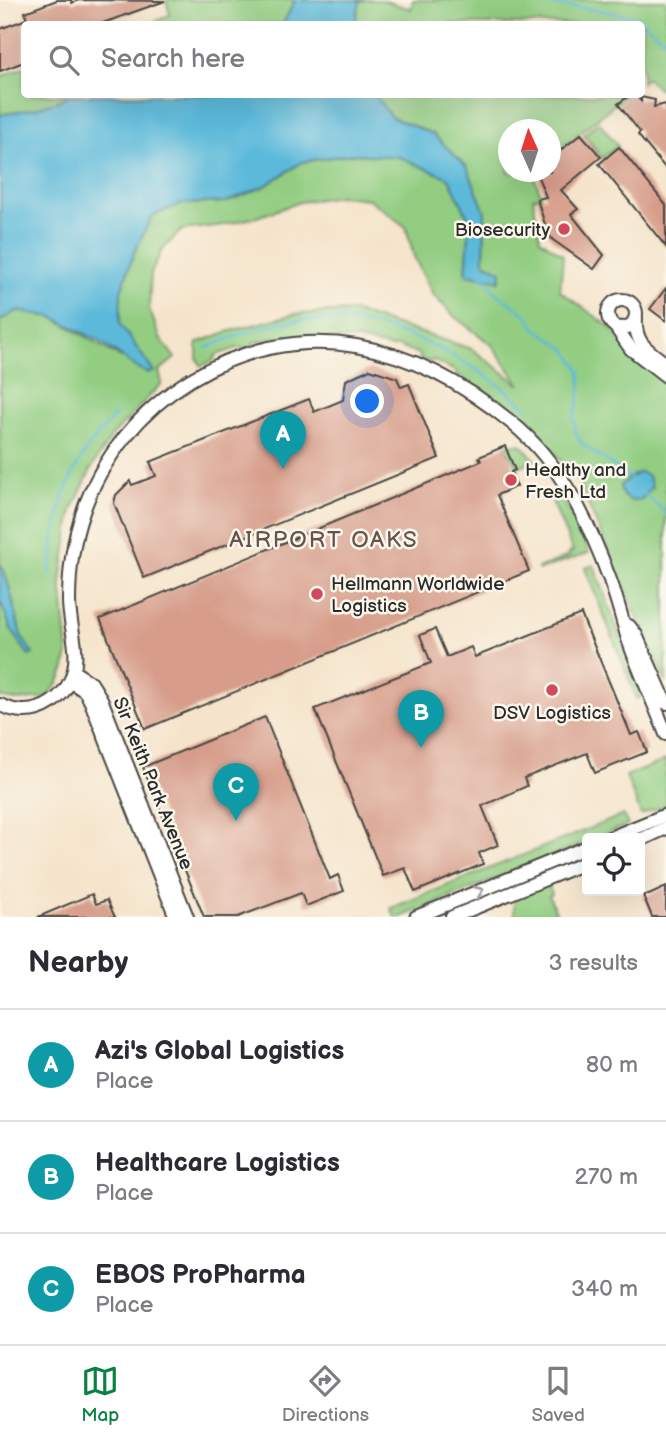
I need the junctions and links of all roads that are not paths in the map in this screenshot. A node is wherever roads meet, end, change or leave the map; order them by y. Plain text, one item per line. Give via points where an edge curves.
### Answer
1 (636, 318) junction
2 (615, 326) junction
3 (666, 364) edge
4 (666, 376) edge
5 (623, 617) junction
6 (72, 677) junction
7 (666, 703) edge
8 (0, 705) edge
9 (666, 734) edge
10 (666, 816) edge
11 (662, 831) edge
12 (623, 833) edge
13 (645, 838) edge
14 (582, 850) edge
15 (582, 864) edge
16 (176, 917) edge
17 (187, 917) edge
18 (416, 917) edge
19 (453, 917) edge

1 - 2 street via 627,327
1 - 2 street via 633,305 617,301 608,314
1 - 3 street via 640,343
2 - 4 street via 631,349
5 - 6 street via 591,532 572,496 524,433 455,382 401,358 358,346 291,345 235,358 191,379 150,410 106,462 83,511 73,548 69,603 76,655
5 - 7 street via 636,635
5 - 9 street
6 - 8 street via 59,697 37,709 22,711
6 - 16 street, Sir Keith Park Avenue via 91,702
6 - 17 street, Sir Keith Park Avenue via 91,683 101,699
10 - 12 street
11 - 13 street
18 -> 14 street
15 - 19 street

